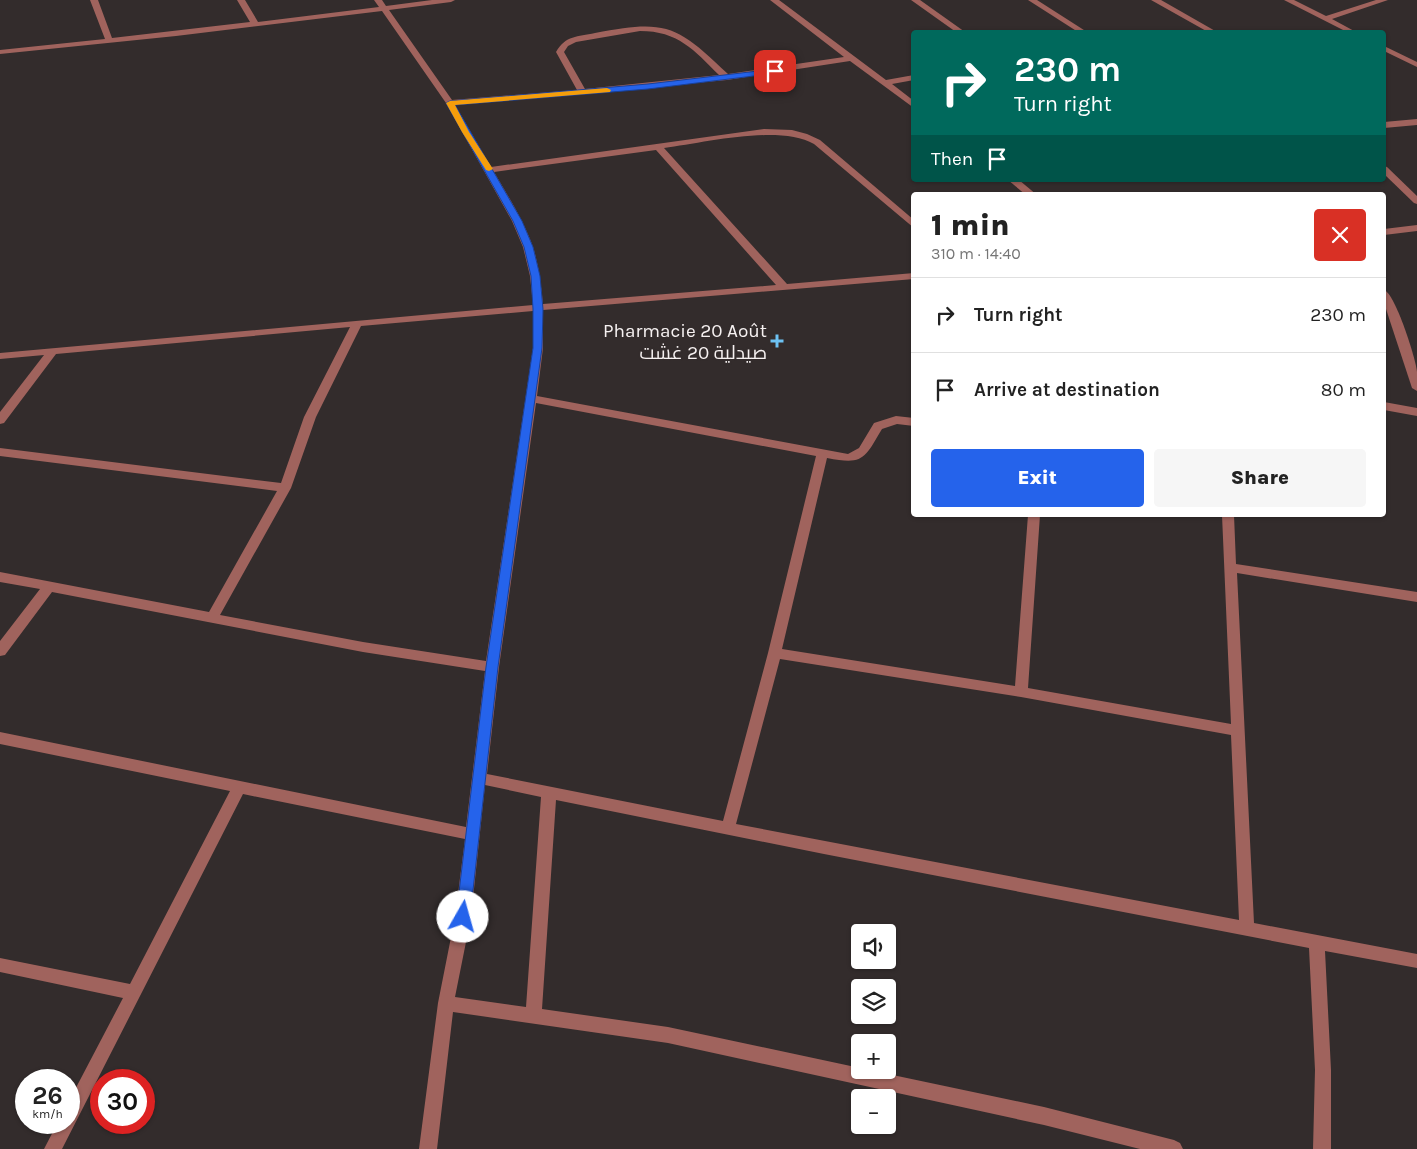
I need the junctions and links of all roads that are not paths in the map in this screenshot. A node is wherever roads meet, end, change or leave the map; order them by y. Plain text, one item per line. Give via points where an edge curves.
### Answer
1 (94, 0) edge
2 (241, 0) edge
3 (451, 0) edge
4 (774, 0) edge
5 (914, 0) edge
6 (1032, 0) edge
7 (1155, 0) edge
8 (1288, 0) edge
9 (1384, 0) edge
10 (381, 4) edge
11 (1325, 19) junction
12 (255, 24) junction
13 (958, 30) edge
14 (1080, 30) edge
15 (1210, 30) edge
16 (1348, 30) edge
17 (109, 40) junction
18 (1386, 49) edge
19 (0, 52) edge
20 (851, 58) junction
21 (1417, 65) edge
22 (728, 78) junction
23 (911, 78) edge
24 (885, 83) junction
25 (582, 92) junction
26 (450, 103) junction
27 (911, 103) edge
28 (1417, 122) edge
29 (1386, 125) edge
30 (658, 148) junction
31 (490, 170) junction
32 (1386, 171) edge
33 (1016, 182) edge
34 (1028, 192) edge
35 (1417, 201) edge
36 (911, 222) edge
37 (1417, 228) edge
38 (1386, 232) edge
39 (911, 276) edge
40 (784, 287) junction
41 (1386, 297) edge
42 (538, 309) junction
43 (357, 323) junction
44 (53, 351) junction
45 (0, 356) edge
46 (1417, 388) edge
47 (530, 398) junction
48 (1386, 406) edge
49 (1417, 412) edge
50 (0, 420) edge
51 (911, 422) edge
52 (0, 452) edge
53 (822, 453) junction
54 (285, 488) junction
55 (1034, 517) edge
56 (1228, 517) edge
57 (1230, 567) junction
58 (0, 577) edge
59 (49, 587) junction
60 (1417, 597) edge
61 (212, 618) junction
62 (0, 651) edge
63 (775, 652) junction
64 (492, 667) junction
65 (1021, 692) junction
66 (1238, 731) junction
67 (0, 738) edge
68 (479, 778) junction
69 (240, 786) junction
70 (549, 792) junction
71 (728, 828) junction
72 (474, 835) junction
73 (1247, 930) junction
74 (1317, 943) junction
75 (1417, 961) edge
76 (0, 965) edge
77 (132, 992) junction
78 (446, 1003) junction
79 (533, 1016) junction
80 (80, 1096) edge
81 (61, 1134) edge
82 (53, 1149) edge
83 (428, 1149) edge
84 (1174, 1149) edge
85 (1322, 1149) edge

1 - 17 street
2 - 12 street
3 - 10 street
4 - 20 street
5 - 13 street
6 - 14 street
7 - 15 street
8 - 11 street
9 - 11 street
10 - 12 street
10 - 26 street
11 - 16 street
12 - 17 street
17 - 19 street
18 - 21 street
20 - 22 street
20 - 24 street
22 - 25 street
22 - 25 street via 685,39 655,28 643,28 565,44 560,52
23 - 24 street
24 - 27 street
25 - 26 street
26 - 31 street
28 - 29 street
30 - 31 street
30 - 36 street via 771,132 806,135
30 - 40 street
31 - 42 street via 528,247
32 - 35 street
33 - 34 street
37 - 38 street
39 - 40 street
40 - 42 street
41 - 46 street
42 - 43 street
42 - 47 street via 538,348
43 - 44 street
43 - 54 street via 310,417
44 - 45 street
44 - 50 street
47 - 53 street
47 - 64 street
48 - 49 street
51 - 53 street via 896,420 878,426 865,450 855,457
52 - 54 street
53 - 63 street
54 - 61 street
55 - 65 street
56 - 57 street
57 - 60 street
57 - 66 street
58 - 59 street
59 - 61 street
59 - 62 street
61 - 64 street via 362,647
63 - 65 street
63 - 71 street
64 - 68 street
65 - 66 street
66 - 73 street
67 - 69 street
68 - 70 street
68 - 72 street
69 - 72 street
69 - 77 street
70 - 71 street
70 - 79 street
71 - 73 street
72 - 78 street via 463,917
73 - 74 street
74 - 75 street
74 - 85 street via 1323,1070
76 - 77 street
77 - 80 street
78 - 79 street
78 - 83 street
79 - 84 street via 668,1035 1044,1116
81 - 82 street

